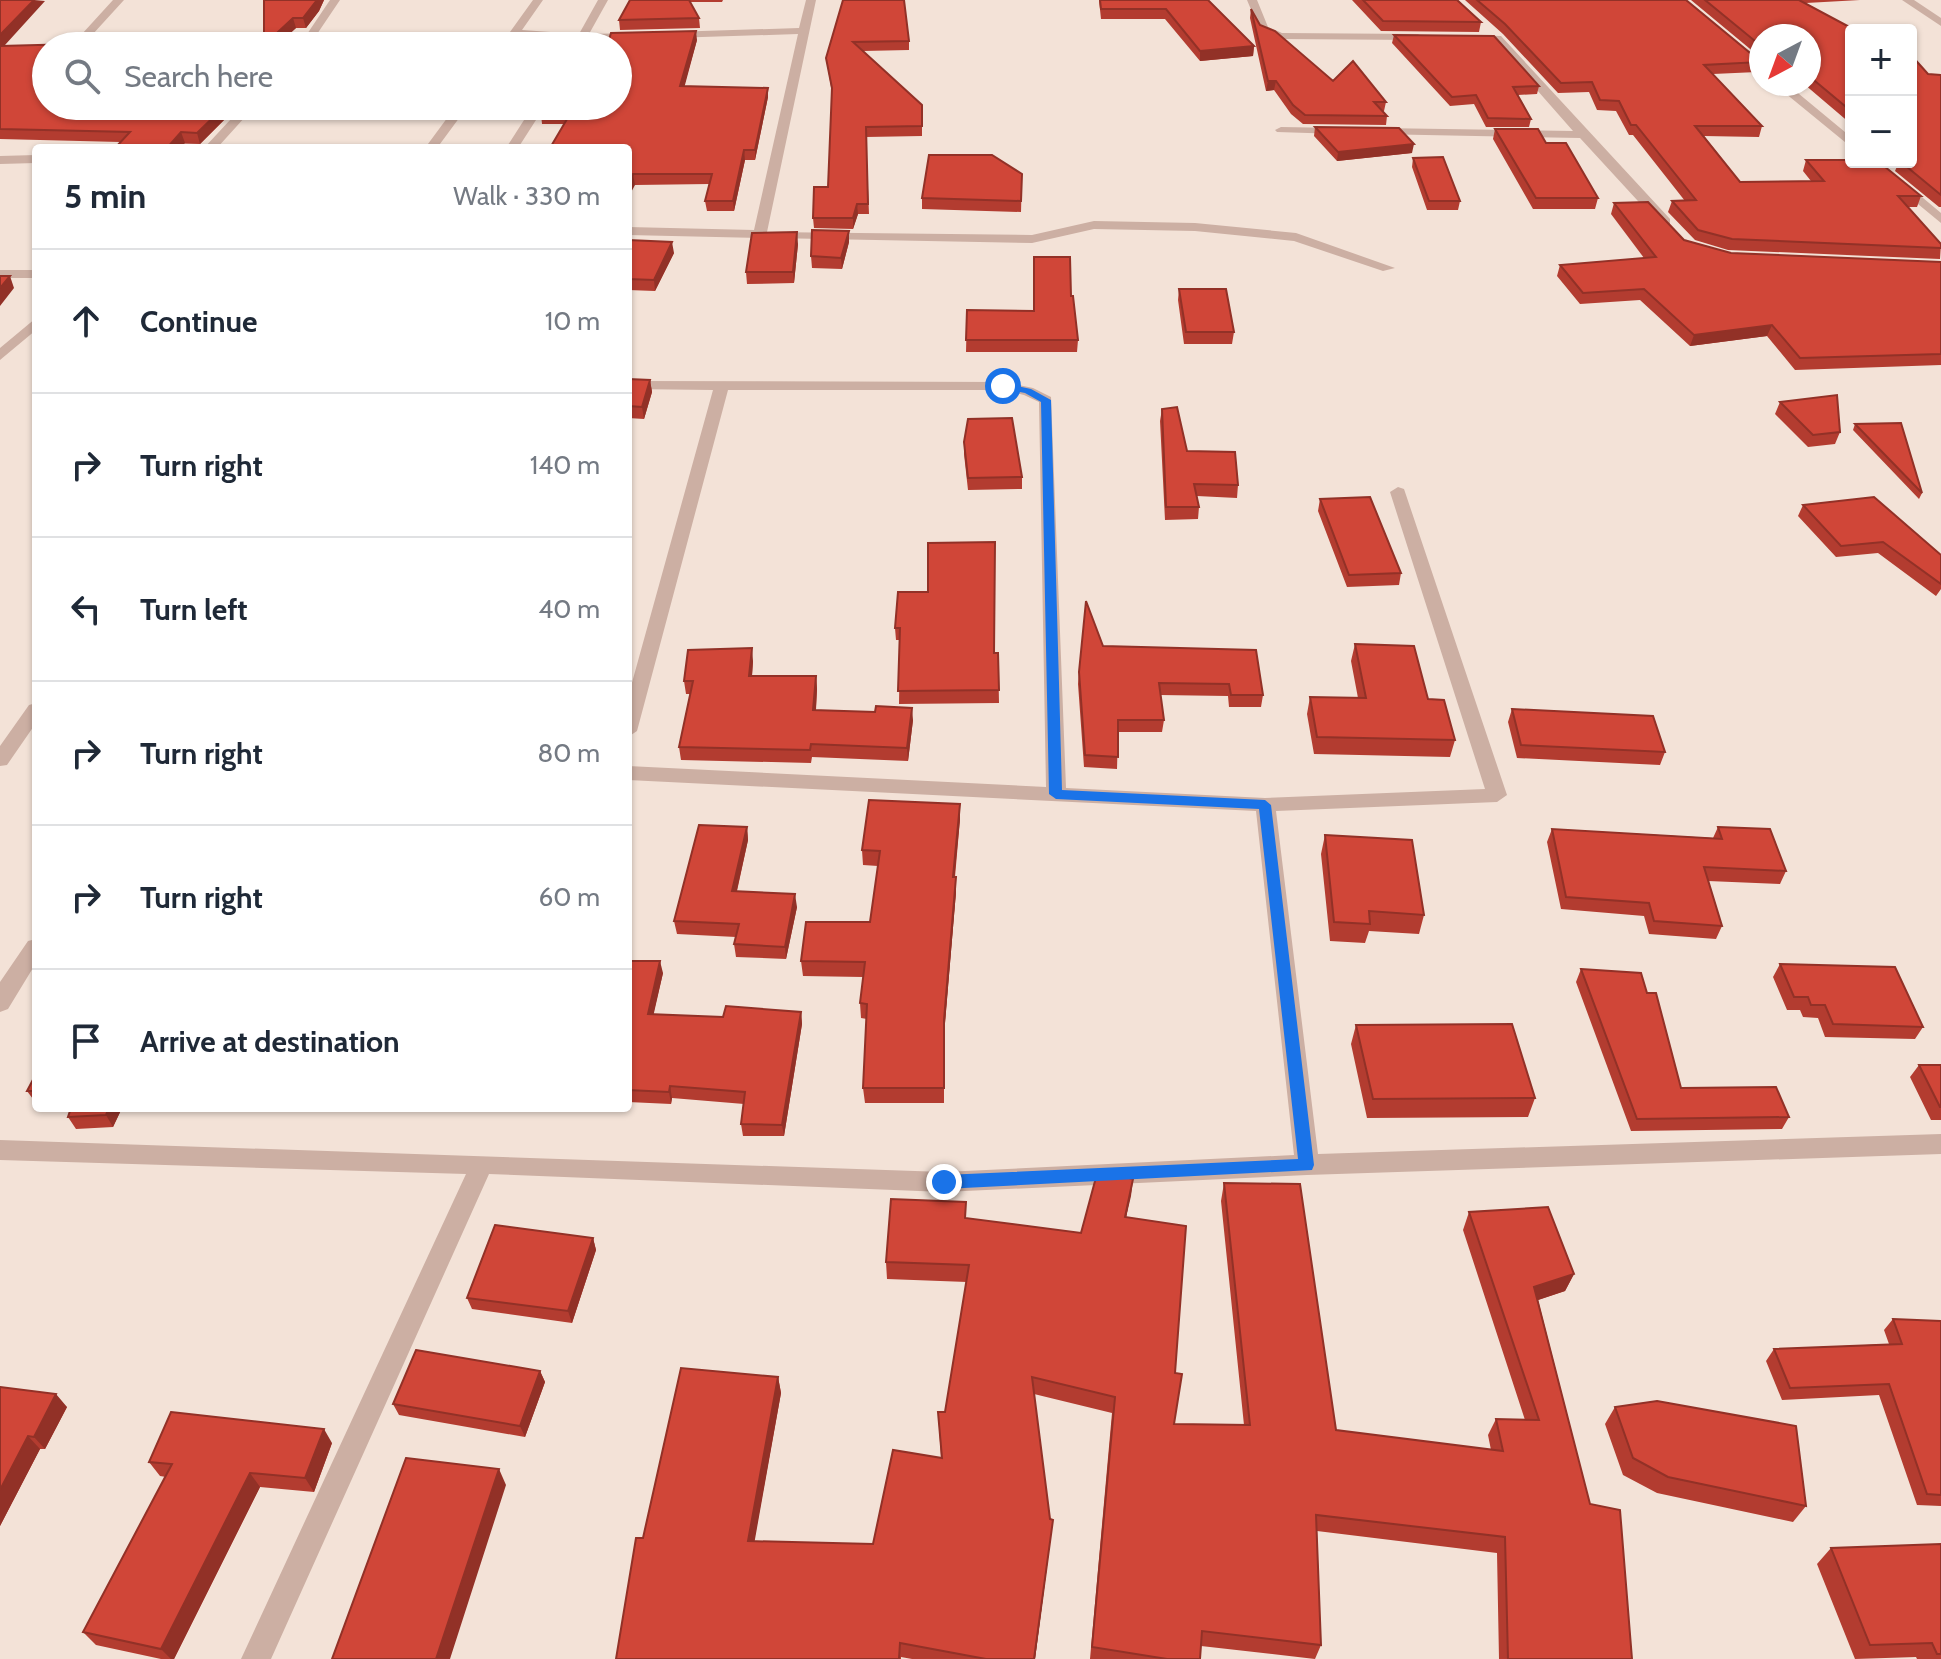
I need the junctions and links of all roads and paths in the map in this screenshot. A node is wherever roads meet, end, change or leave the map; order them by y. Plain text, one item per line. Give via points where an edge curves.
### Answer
1 (119, 0) edge
2 (335, 0) edge
3 (538, 0) edge
4 (603, 0) edge
5 (811, 0) edge
6 (1252, 0) edge
7 (1907, 0) edge
8 (1941, 23) edge
9 (804, 31) junction
10 (89, 32) edge
11 (313, 32) edge
12 (515, 32) edge
13 (585, 32) edge
14 (646, 35) edge
15 (661, 35) edge
16 (632, 36) edge
17 (1435, 37) edge
18 (1451, 38) edge
19 (1794, 96) edge
20 (236, 120) edge
21 (452, 120) edge
22 (530, 120) edge
23 (1281, 130) dead end
24 (1583, 135) junction
25 (1845, 138) edge
26 (214, 144) edge
27 (434, 144) edge
28 (515, 144) edge
29 (32, 159) edge
30 (0, 160) edge
31 (1880, 168) edge
32 (1941, 219) edge
33 (632, 231) edge
34 (760, 234) junction
35 (1677, 235) edge
36 (1388, 268) dead end
37 (0, 274) edge
38 (32, 274) edge
39 (32, 326) edge
40 (0, 356) edge
41 (632, 385) edge
42 (722, 385) junction
43 (1398, 492) dead end
44 (32, 715) edge
45 (632, 716) edge
46 (0, 760) edge
47 (632, 773) edge
48 (1056, 794) junction
49 (1265, 805) junction
50 (32, 952) edge
51 (0, 1003) edge
52 (1941, 1144) edge
53 (0, 1150) edge
54 (482, 1164) junction
55 (1307, 1165) junction
56 (256, 1659) edge

1 - 10 street
2 - 11 street
3 - 12 street
4 - 13 street
5 - 9 street
6 - 17 street via 1264,29 1280,36
7 - 8 street
9 - 15 street
9 - 34 street
14 - 16 street
18 - 24 street via 1492,34
19 - 25 street
20 - 26 street
21 - 27 street
22 - 28 street
23 - 24 street
24 - 35 street
29 - 30 street
31 - 32 street
33 - 34 street
34 - 36 street via 1032,239 1094,225 1195,227 1296,237
37 - 38 street
39 - 40 street
41 - 42 street
42 - 45 street
42 - 48 street via 1003,386 1046,400
43 - 49 street via 1497,795
44 - 46 street
47 - 48 street
48 - 49 street
49 - 55 street
50 - 51 street
52 - 55 street
53 - 54 street
54 - 55 street via 944,1182
54 - 56 street

